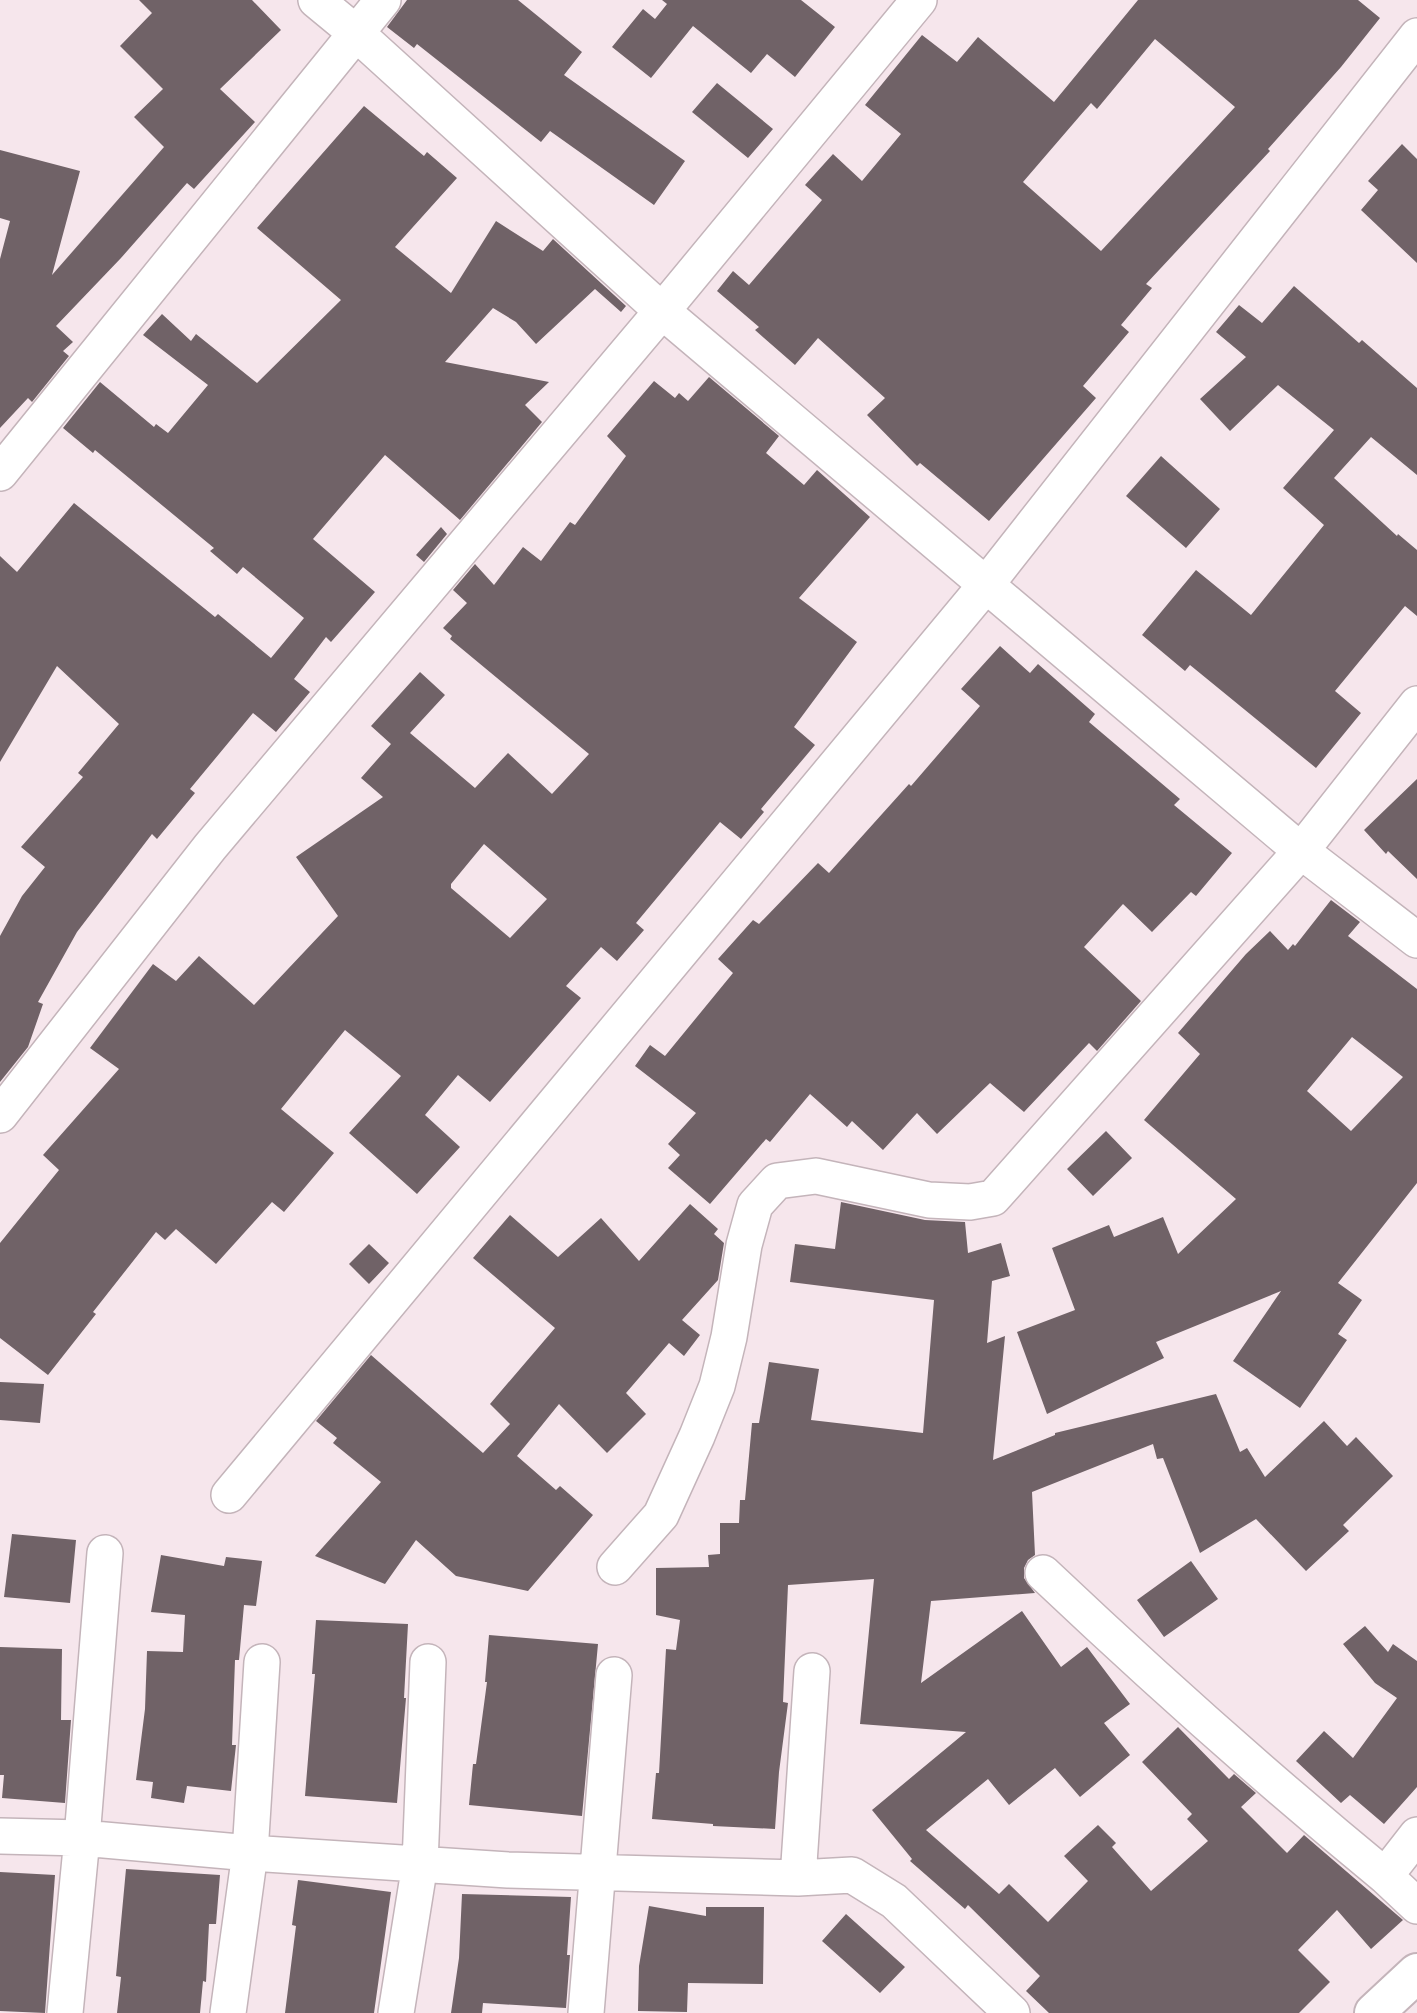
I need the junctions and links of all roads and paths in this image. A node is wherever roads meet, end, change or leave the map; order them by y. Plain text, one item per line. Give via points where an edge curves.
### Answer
1 (316, 0) edge
2 (383, 0) edge
3 (919, 0) edge
4 (356, 33) junction
5 (1417, 37) edge
6 (662, 311) junction
7 (0, 473) edge
8 (985, 586) junction
9 (1417, 704) edge
10 (1301, 851) junction
11 (1417, 940) edge
12 (0, 1115) edge
13 (229, 1495) dead end
14 (105, 1553) dead end
15 (615, 1567) dead end
16 (1043, 1573) dead end
17 (262, 1662) dead end
18 (428, 1662) dead end
19 (812, 1671) dead end
20 (614, 1675) dead end
21 (1417, 1835) edge
22 (0, 1836) edge
23 (82, 1838) junction
24 (250, 1853) junction
25 (420, 1864) junction
26 (596, 1873) junction
27 (1385, 1876) junction
28 (799, 1878) junction
29 (1417, 1906) edge
30 (1417, 1973) edge
31 (65, 2013) edge
32 (228, 2013) edge
33 (396, 2013) edge
34 (586, 2013) edge
35 (1012, 2013) edge
36 (1374, 2013) edge

1 - 4 street
2 - 4 street
3 - 6 street
4 - 6 street
4 - 7 street
5 - 8 street
6 - 8 street
6 - 12 street via 211,848
8 - 10 street
8 - 13 street
9 - 10 street
10 - 11 street
10 - 15 street via 993,1198 929,1200 816,1176 777,1181 755,1205 717,1386 697,1436 661,1515
14 - 23 street
16 - 27 street via 1274,1785
17 - 24 street
18 - 25 street
19 - 28 street
20 - 26 street
21 - 27 street
22 - 23 street
23 - 24 street
23 - 31 street
24 - 25 street
24 - 32 street
25 - 26 street
25 - 33 street
26 - 28 street
26 - 34 street
27 - 29 street
28 - 35 street via 852,1875 894,1900
30 - 36 main road

